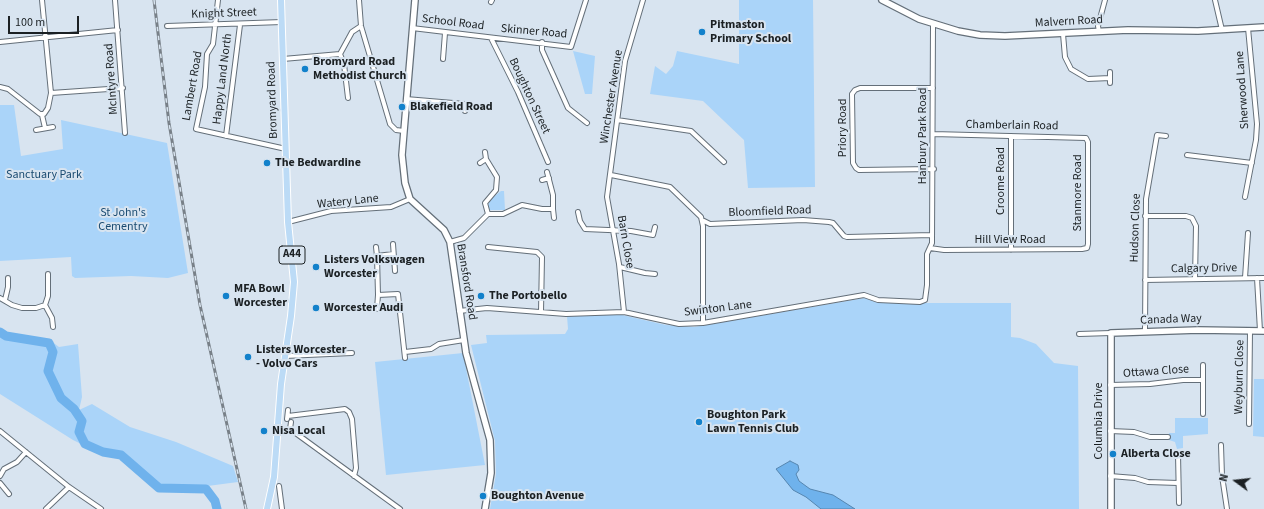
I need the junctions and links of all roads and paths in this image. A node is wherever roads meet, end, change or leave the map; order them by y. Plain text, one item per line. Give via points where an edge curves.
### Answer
1 (42, 0) edge
2 (116, 0) edge
3 (218, 0) edge
4 (281, 0) edge
5 (359, 0) edge
6 (415, 0) edge
7 (586, 0) edge
8 (643, 0) edge
9 (882, 0) edge
10 (1105, 0) edge
11 (1215, 0) edge
12 (282, 22) junction
13 (933, 24) junction
14 (215, 25) junction
15 (240, 25) junction
16 (167, 26) dead end
17 (361, 26) junction
18 (1264, 27) edge
19 (412, 28) junction
20 (1248, 28) junction
21 (118, 30) junction
22 (1222, 30) junction
23 (1099, 32) junction
24 (445, 33) junction
25 (1063, 34) junction
26 (46, 37) junction
27 (491, 38) junction
28 (0, 42) edge
29 (542, 42) junction
30 (340, 54) junction
31 (283, 59) junction
32 (443, 59) dead end
33 (1110, 72) dead end
34 (1110, 78) junction
35 (1110, 83) dead end
36 (0, 87) edge
37 (122, 88) junction
38 (933, 88) junction
39 (51, 93) junction
40 (348, 98) dead end
41 (406, 98) junction
42 (465, 111) dead end
43 (42, 115) junction
44 (617, 120) junction
45 (587, 123) dead end
46 (53, 127) dead end
47 (45, 128) junction
48 (36, 130) dead end
49 (404, 131) junction
50 (125, 133) dead end
51 (933, 134) junction
52 (226, 136) junction
53 (1011, 136) junction
54 (1166, 136) dead end
55 (1088, 142) joint
56 (286, 149) junction
57 (485, 152) dead end
58 (1187, 155) dead end
59 (486, 159) junction
60 (548, 162) dead end
61 (724, 162) dead end
62 (480, 163) dead end
63 (1252, 163) junction
64 (934, 169) junction
65 (547, 172) dead end
66 (611, 175) junction
67 (549, 178) junction
68 (542, 180) dead end
69 (1245, 197) dead end
70 (410, 199) junction
71 (553, 209) junction
72 (578, 212) dead end
73 (488, 214) junction
74 (1145, 216) junction
75 (554, 218) dead end
76 (702, 220) junction
77 (288, 222) junction
78 (655, 227) dead end
79 (614, 231) junction
80 (1248, 232) dead end
81 (932, 235) junction
82 (450, 242) junction
83 (393, 244) dead end
84 (1088, 244) joint
85 (376, 247) dead end
86 (488, 247) dead end
87 (930, 248) junction
88 (1011, 250) junction
89 (393, 254) junction
90 (377, 256) junction
91 (620, 267) junction
92 (395, 271) dead end
93 (48, 274) dead end
94 (655, 274) dead end
95 (8, 278) dead end
96 (1245, 278) junction
97 (1257, 278) junction
98 (1264, 278) edge
99 (1195, 279) junction
100 (1145, 280) junction
101 (378, 295) junction
102 (0, 298) edge
103 (4, 300) junction
104 (45, 306) junction
105 (377, 309) dead end
106 (459, 310) junction
107 (541, 312) junction
108 (624, 312) junction
109 (703, 323) junction
110 (53, 328) dead end
111 (1145, 331) junction
112 (1250, 331) junction
113 (1262, 331) edge
114 (1079, 334) dead end
115 (1111, 334) junction
116 (464, 340) junction
117 (405, 352) junction
118 (352, 353) dead end
119 (285, 356) junction
120 (405, 358) dead end
121 (1203, 365) dead end
122 (1203, 380) junction
123 (1110, 385) junction
124 (288, 410) dead end
125 (1203, 414) dead end
126 (289, 419) junction
127 (1249, 424) dead end
128 (290, 429) junction
129 (284, 430) dead end
130 (0, 431) edge
131 (1110, 431) junction
132 (1168, 436) dead end
133 (1221, 446) dead end
134 (26, 452) junction
135 (1178, 454) dead end
136 (0, 476) edge
137 (354, 476) junction
138 (1110, 476) junction
139 (0, 483) edge
140 (1178, 483) junction
141 (276, 484) junction
142 (69, 487) junction
143 (10, 494) dead end
144 (1179, 503) dead end
145 (46, 509) edge
146 (101, 509) edge
147 (267, 509) edge
148 (282, 509) edge
149 (400, 509) edge
150 (485, 509) edge
151 (1111, 509) edge
152 (1227, 509) edge

1 - 26 street
2 - 21 street, McIntyre Road
3 - 14 street, Lambert Road
4 - 12 main road, Bromyard Road / A44
5 - 17 street
6 - 19 main road
7 - 29 street, Skinner Road via 571,47
8 - 44 street, Winchester Avenue via 625,61
9 - 13 main road, Malvern Road
10 - 23 street via 1098,26
11 - 22 street
12 - 15 street, Knight Street
12 - 31 main road, Bromyard Road / A44
13 - 25 main road, Malvern Road via 958,32 980,35
13 - 38 street, Hanbury Park Road
14 - 15 street, Knight Street
14 - 16 street, Knight Street
14 - 52 street, Lambert Road via 213,44 207,54 205,87 196,129
15 - 52 street, Happy Land North
17 - 30 street via 352,32
17 - 49 street via 390,124 396,130
18 - 20 main road, Malvern Road
19 - 24 street, School Road
19 - 41 main road
20 - 22 main road, Malvern Road
20 - 63 street, Sherwood Lane via 1257,124
21 - 26 street
21 - 37 street, McIntyre Road
22 - 23 main road, Malvern Road
23 - 25 main road, Malvern Road
24 - 27 street, School Road
24 - 32 street
25 - 34 street via 1065,57 1071,69 1088,79
26 - 28 street
26 - 39 street
27 - 29 street, Skinner Road
27 - 60 street, Boughton Street
29 - 45 street via 542,50 568,108
30 - 31 street
30 - 40 street via 344,64
31 - 56 main road, Bromyard Road / A44
33 - 34 street
34 - 35 street
36 - 43 street
37 - 39 street
37 - 50 street, McIntyre Road
38 - 51 street, Hanbury Park Road
38 - 64 street, Priory Road via 860,88 852,94 853,164 859,170
39 - 43 street via 50,104
41 - 42 street via 465,104
41 - 49 main road
43 - 47 street
44 - 61 street via 691,131
44 - 66 street, Winchester Avenue
46 - 47 street
47 - 48 street
49 - 70 main road via 403,170 406,192
51 - 53 street, Chamberlain Road
51 - 64 street, Hanbury Park Road
52 - 56 street
53 - 55 street, Chamberlain Road via 1082,137
53 - 88 street, Croome Road
54 - 74 street, Hudson Close via 1157,135
55 - 84 street, Stanmore Road
56 - 77 main road, Bromyard Road / A44
57 - 59 street
58 - 63 street
59 - 62 street
59 - 73 street via 497,177 496,190 485,203
63 - 69 street, Sherwood Lane
64 - 81 street, Hanbury Park Road
65 - 67 street
66 - 76 street via 670,187
66 - 79 street, Barn Close via 607,197
67 - 68 street
67 - 71 street
70 - 77 street, Watery Lane via 391,207 331,211
70 - 82 main road, Bransford Road via 444,230
71 - 73 street via 522,205 503,214
71 - 75 street
72 - 79 street via 585,229
73 - 82 street via 464,238
74 - 99 street via 1192,218 1196,226
74 - 100 street, Hudson Close
76 - 81 street, Bloomfield Road via 710,224 802,220 829,222 848,237
76 - 109 street
77 - 119 main road, Bromyard Road / A44 via 294,282
78 - 79 street via 653,235
79 - 91 street, Barn Close
80 - 96 street
81 - 87 street, Hanbury Park Road
82 - 106 main road, Bransford Road
83 - 89 street
84 - 88 street, Hill View Road via 1087,248 1082,249
85 - 90 street
86 - 107 street via 537,252 542,257
87 - 88 street, Hill View Road
87 - 109 street, Swinton Lane via 926,254 926,295 925,300 920,302 878,300 864,295
89 - 90 street
89 - 92 street
90 - 101 street
91 - 94 street
91 - 108 street, Barn Close
93 - 104 street via 48,296
95 - 103 street
96 - 97 street, Calgary Drive
96 - 99 street, Calgary Drive
97 - 98 street, Calgary Drive
97 - 113 street
99 - 100 street, Calgary Drive
100 - 111 street, Hudson Close
101 - 105 street
101 - 117 street via 398,294
102 - 103 street
103 - 104 street via 22,308
104 - 110 street via 52,318
106 - 107 street, Swinton Lane via 487,308
106 - 116 main road, Bransford Road
107 - 108 street, Swinton Lane
108 - 109 street, Swinton Lane via 673,323
111 - 112 main road, Canada Way
111 - 115 main road, Canada Way
112 - 113 main road, Canada Way
112 - 127 street, Weyburn Close
114 - 115 street, Canada Way
115 - 123 main road, Columbia Drive
116 - 117 street via 440,344 431,349
116 - 150 main road, Bransford Road via 490,440 491,473
117 - 120 street
118 - 119 street
119 - 141 main road, Bromyard Road / A44 via 281,384
121 - 122 street, Ottawa Close
122 - 123 street, Ottawa Close
122 - 125 street, Ottawa Close
123 - 131 main road, Columbia Drive
124 - 126 street
126 - 128 street
126 - 137 street via 345,409 349,412 356,468
128 - 129 street
128 - 137 street
130 - 134 street
131 - 132 street via 1134,432 1150,437
131 - 138 main road, Columbia Drive
133 - 152 street
134 - 136 street via 17,462 4,469
134 - 142 street
135 - 140 street
137 - 149 street
138 - 140 street via 1148,482
138 - 151 main road, Columbia Drive
139 - 143 street
140 - 144 street
141 - 147 main road, Bromyard Road / A44
141 - 148 street
142 - 145 street
142 - 146 street

